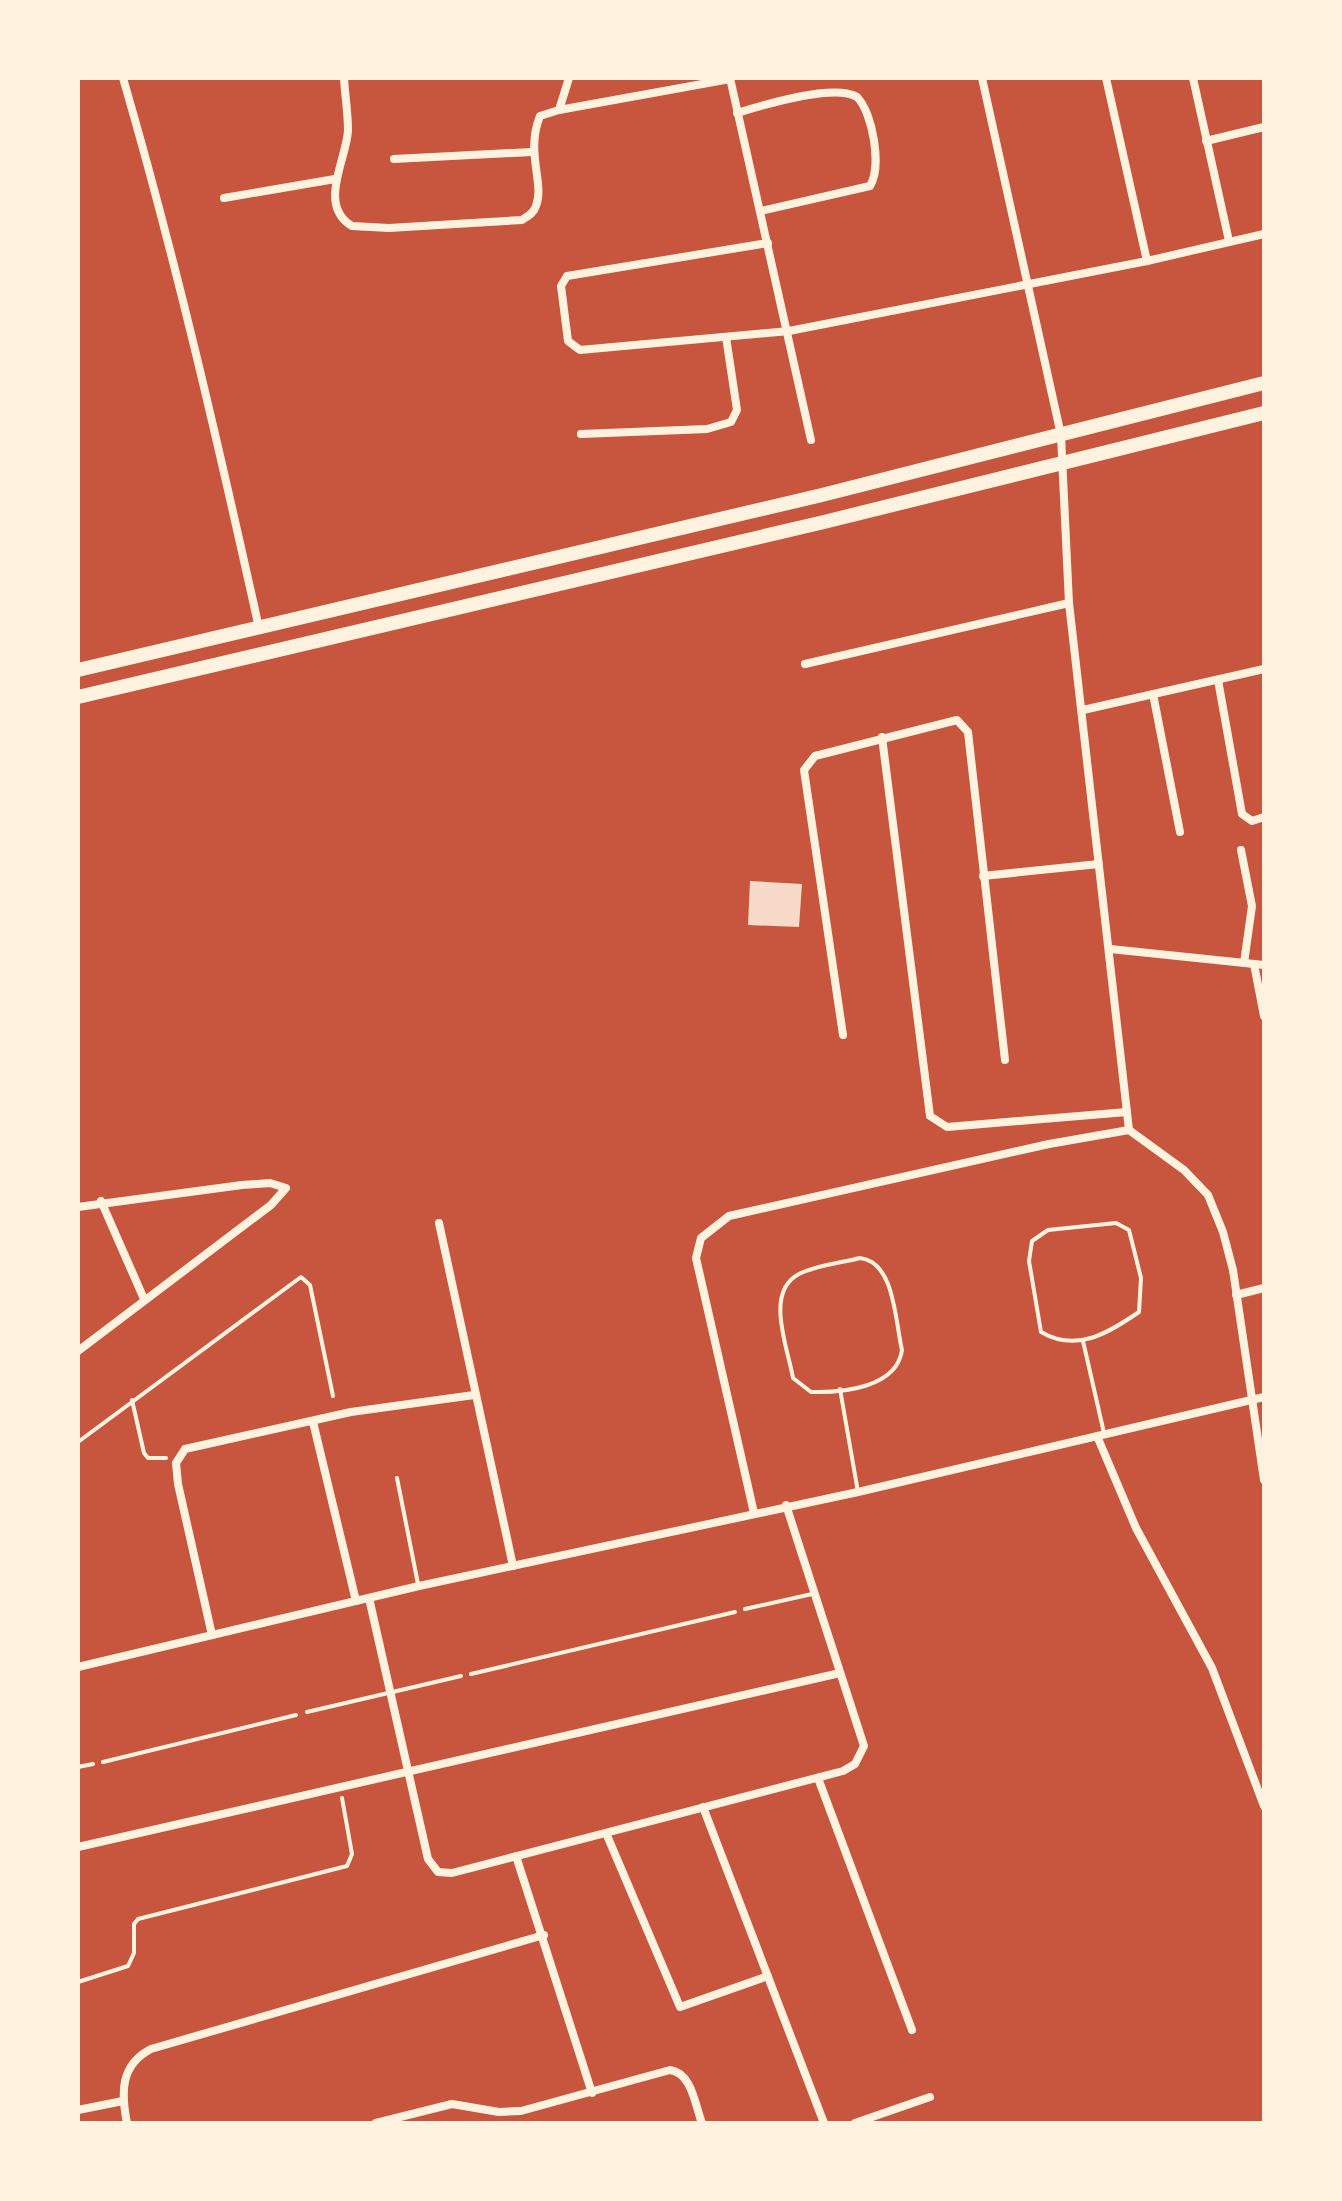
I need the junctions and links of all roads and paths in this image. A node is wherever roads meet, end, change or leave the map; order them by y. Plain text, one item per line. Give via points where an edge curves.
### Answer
1 (123, 78) edge
2 (344, 78) edge
3 (569, 78) edge
4 (730, 78) edge
5 (982, 78) edge
6 (1106, 78) edge
7 (1193, 78) edge
8 (559, 110) junction
9 (737, 113) junction
10 (1264, 127) edge
11 (1206, 141) junction
12 (532, 152) junction
13 (394, 159) dead end
14 (335, 179) junction
15 (224, 198) dead end
16 (761, 211) junction
17 (1264, 234) edge
18 (1229, 241) junction
19 (768, 243) junction
20 (1147, 261) junction
21 (1026, 282) junction
22 (789, 331) junction
23 (726, 337) junction
24 (1264, 383) edge
25 (1264, 413) edge
26 (581, 434) dead end
27 (1061, 435) junction
28 (811, 440) dead end
29 (1064, 463) junction
30 (1069, 603) junction
31 (259, 628) junction
32 (805, 664) dead end
33 (1264, 669) edge
34 (78, 670) edge
35 (1218, 680) junction
36 (1153, 694) junction
37 (78, 697) edge
38 (1083, 710) junction
39 (882, 737) junction
40 (1264, 817) edge
41 (1180, 832) dead end
42 (1241, 850) dead end
43 (1099, 864) junction
44 (983, 876) junction
45 (1110, 949) junction
46 (1254, 964) edge
47 (1264, 1016) edge
48 (843, 1035) dead end
49 (1005, 1060) dead end
50 (1127, 1112) junction
51 (1129, 1130) junction
52 (101, 1201) junction
53 (78, 1207) edge
54 (439, 1223) dead end
55 (1264, 1288) edge
56 (1236, 1295) junction
57 (144, 1299) junction
58 (1083, 1341) junction
59 (78, 1351) edge
60 (840, 1389) junction
61 (474, 1395) junction
62 (333, 1396) dead end
63 (1264, 1397) edge
64 (132, 1400) junction
65 (1250, 1400) junction
66 (313, 1422) junction
67 (1101, 1436) junction
68 (78, 1442) edge
69 (180, 1456) junction
70 (397, 1478) dead end
71 (1264, 1480) edge
72 (858, 1492) junction
73 (786, 1505) junction
74 (754, 1513) junction
75 (513, 1566) junction
76 (419, 1586) junction
77 (815, 1593) junction
78 (369, 1598) junction
79 (356, 1601) junction
80 (745, 1609) joint
81 (212, 1635) junction
82 (78, 1667) edge
83 (840, 1673) junction
84 (461, 1676) joint
85 (390, 1692) junction
86 (307, 1712) joint
87 (93, 1764) joint
88 (78, 1767) edge
89 (408, 1773) junction
90 (818, 1778) junction
91 (341, 1788) junction
92 (1264, 1806) edge
93 (703, 1807) junction
94 (606, 1833) junction
95 (78, 1847) edge
96 (516, 1856) junction
97 (544, 1935) junction
98 (768, 1976) junction
99 (78, 1982) edge
100 (912, 2030) dead end
101 (592, 2093) junction
102 (930, 2097) dead end
103 (123, 2101) junction
104 (78, 2110) edge
105 (383, 2122) edge
106 (127, 2123) edge
107 (702, 2123) edge
108 (824, 2123) edge
109 (855, 2123) edge

1 - 31 street via 206,385
2 - 14 street via 348,129
3 - 8 street
4 - 8 street
4 - 9 street
5 - 21 street
6 - 20 street
7 - 11 street
8 - 12 street via 540,116
9 - 16 street
9 - 16 street via 843,93 857,97 867,113 876,174 870,186
10 - 11 street
11 - 18 street
12 - 13 street
12 - 14 street via 537,200 522,220 361,228 339,213
14 - 15 street
16 - 19 street
17 - 18 street
18 - 20 street
19 - 22 street
19 - 23 street via 567,276 561,286 568,341 580,350
20 - 21 street
21 - 22 street
21 - 27 street
22 - 23 street
22 - 28 street
23 - 26 street via 737,410 731,422 707,429
24 - 27 main road
25 - 29 main road
27 - 29 street
27 - 31 main road
29 - 30 street
29 - 37 main road
30 - 32 street
30 - 38 street
31 - 34 main road
33 - 35 street
35 - 36 street
35 - 40 street via 1242,814 1252,821
36 - 38 street
36 - 41 street
38 - 43 street
39 - 44 street via 951,719 966,727
39 - 48 street via 815,756 804,770
39 - 50 street via 930,1116 947,1127
42 - 46 street via 1252,906
43 - 44 street
43 - 45 street
44 - 49 street
45 - 46 street
45 - 50 street
46 - 47 street
50 - 51 street
51 - 56 street via 1184,1170 1208,1195 1223,1232
51 - 74 street via 729,1216 701,1238 696,1258
52 - 53 street
52 - 57 street
52 - 57 street via 242,1185 285,1186 271,1205
54 - 61 street
55 - 56 street
56 - 65 street
57 - 59 street
58 - 58 lane via 1139,1312 1141,1278 1129,1230 1116,1223 1048,1230 1032,1241 1029,1261 1041,1332 1057,1341
58 - 67 lane
60 - 60 lane via 885,1380 901,1361 884,1273 871,1259 798,1274 780,1300 793,1378 811,1392
60 - 72 lane
61 - 66 street
61 - 75 street
62 - 64 path via 310,1285 301,1277
63 - 65 street
64 - 68 path
64 - 69 path via 148,1458
65 - 67 street
65 - 71 street
66 - 69 street via 195,1445
66 - 79 street
67 - 72 street
67 - 92 street via 1136,1528 1212,1668
69 - 81 street via 178,1484
70 - 76 lane
72 - 73 street
73 - 74 street
73 - 77 street
74 - 75 street
75 - 76 street
76 - 78 street
77 - 80 lane
77 - 83 street
78 - 79 street
78 - 85 street
79 - 81 street
80 - 84 path
81 - 82 street
83 - 89 street
83 - 90 street via 864,1746 850,1768
84 - 85 lane
85 - 86 lane
85 - 89 street
86 - 87 path
87 - 88 lane
89 - 91 street
89 - 96 street via 433,1869 447,1874
90 - 93 street
90 - 100 street
91 - 95 street
91 - 99 path via 352,1854 347,1866 138,1919 128,1966
93 - 94 street
93 - 98 street
94 - 96 street
94 - 98 street via 680,2007
96 - 97 street
97 - 101 street
97 - 103 street via 151,2049 130,2067
98 - 108 street
101 - 105 street via 521,2111 452,2104
101 - 107 street via 675,2070 687,2079
102 - 109 street
103 - 104 street
103 - 106 street

